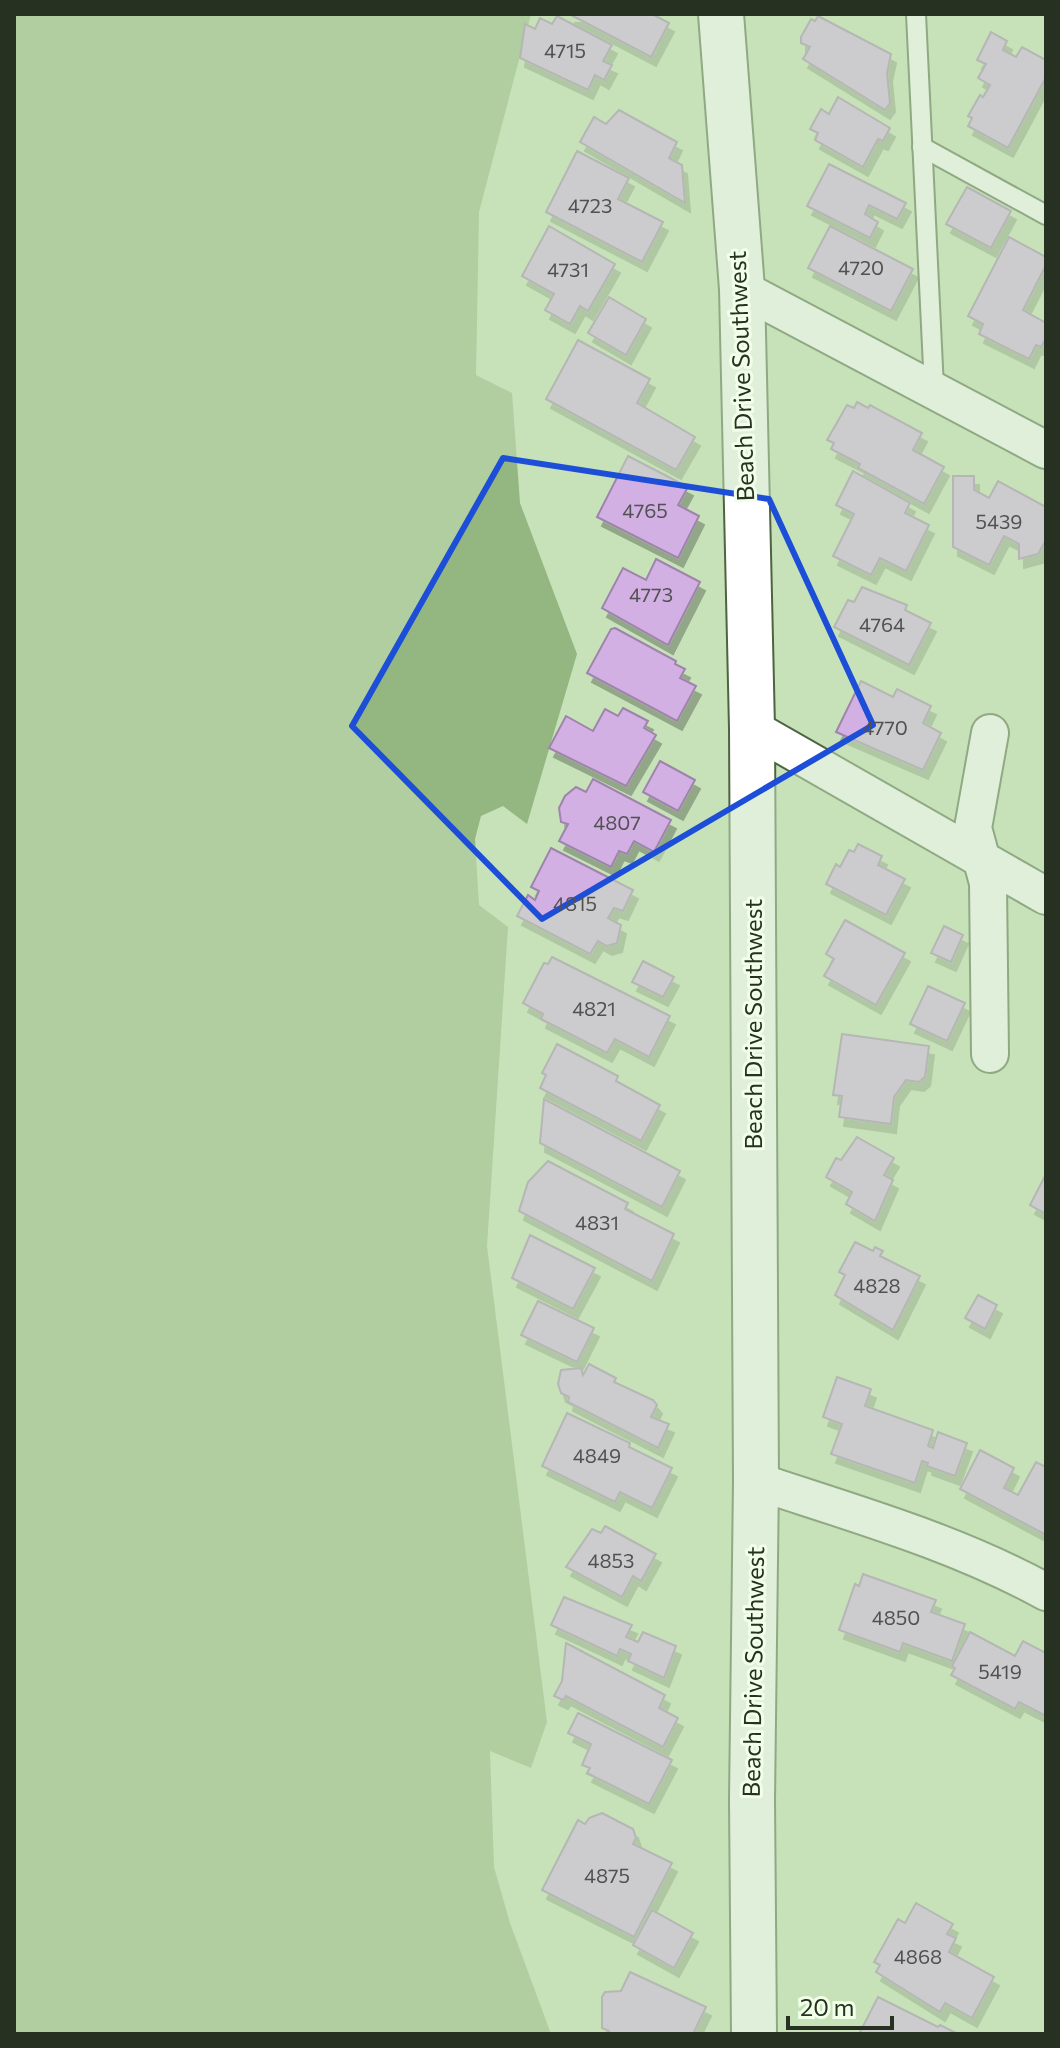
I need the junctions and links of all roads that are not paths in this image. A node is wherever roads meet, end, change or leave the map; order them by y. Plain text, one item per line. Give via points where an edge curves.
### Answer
1 (721, 14) edge
2 (916, 14) edge
3 (922, 147) junction
4 (1046, 215) edge
5 (742, 289) junction
6 (934, 388) junction
7 (1046, 450) edge
8 (752, 728) junction
9 (990, 733) dead end
10 (982, 858) junction
11 (1046, 896) edge
12 (990, 1054) dead end
13 (756, 1481) junction
14 (1046, 1592) edge
15 (754, 2034) edge

1 - 5 main road, Beach Drive Southwest
2 - 3 lane
3 - 4 lane
3 - 6 lane
5 - 6 street
5 - 8 main road, Beach Drive Southwest
6 - 7 street
8 - 10 street
8 - 13 main road, Beach Drive Southwest
9 - 10 street via 973,828
10 - 11 street
10 - 12 street via 988,883
13 - 14 street via 915,1533
13 - 15 main road, Beach Drive Southwest

